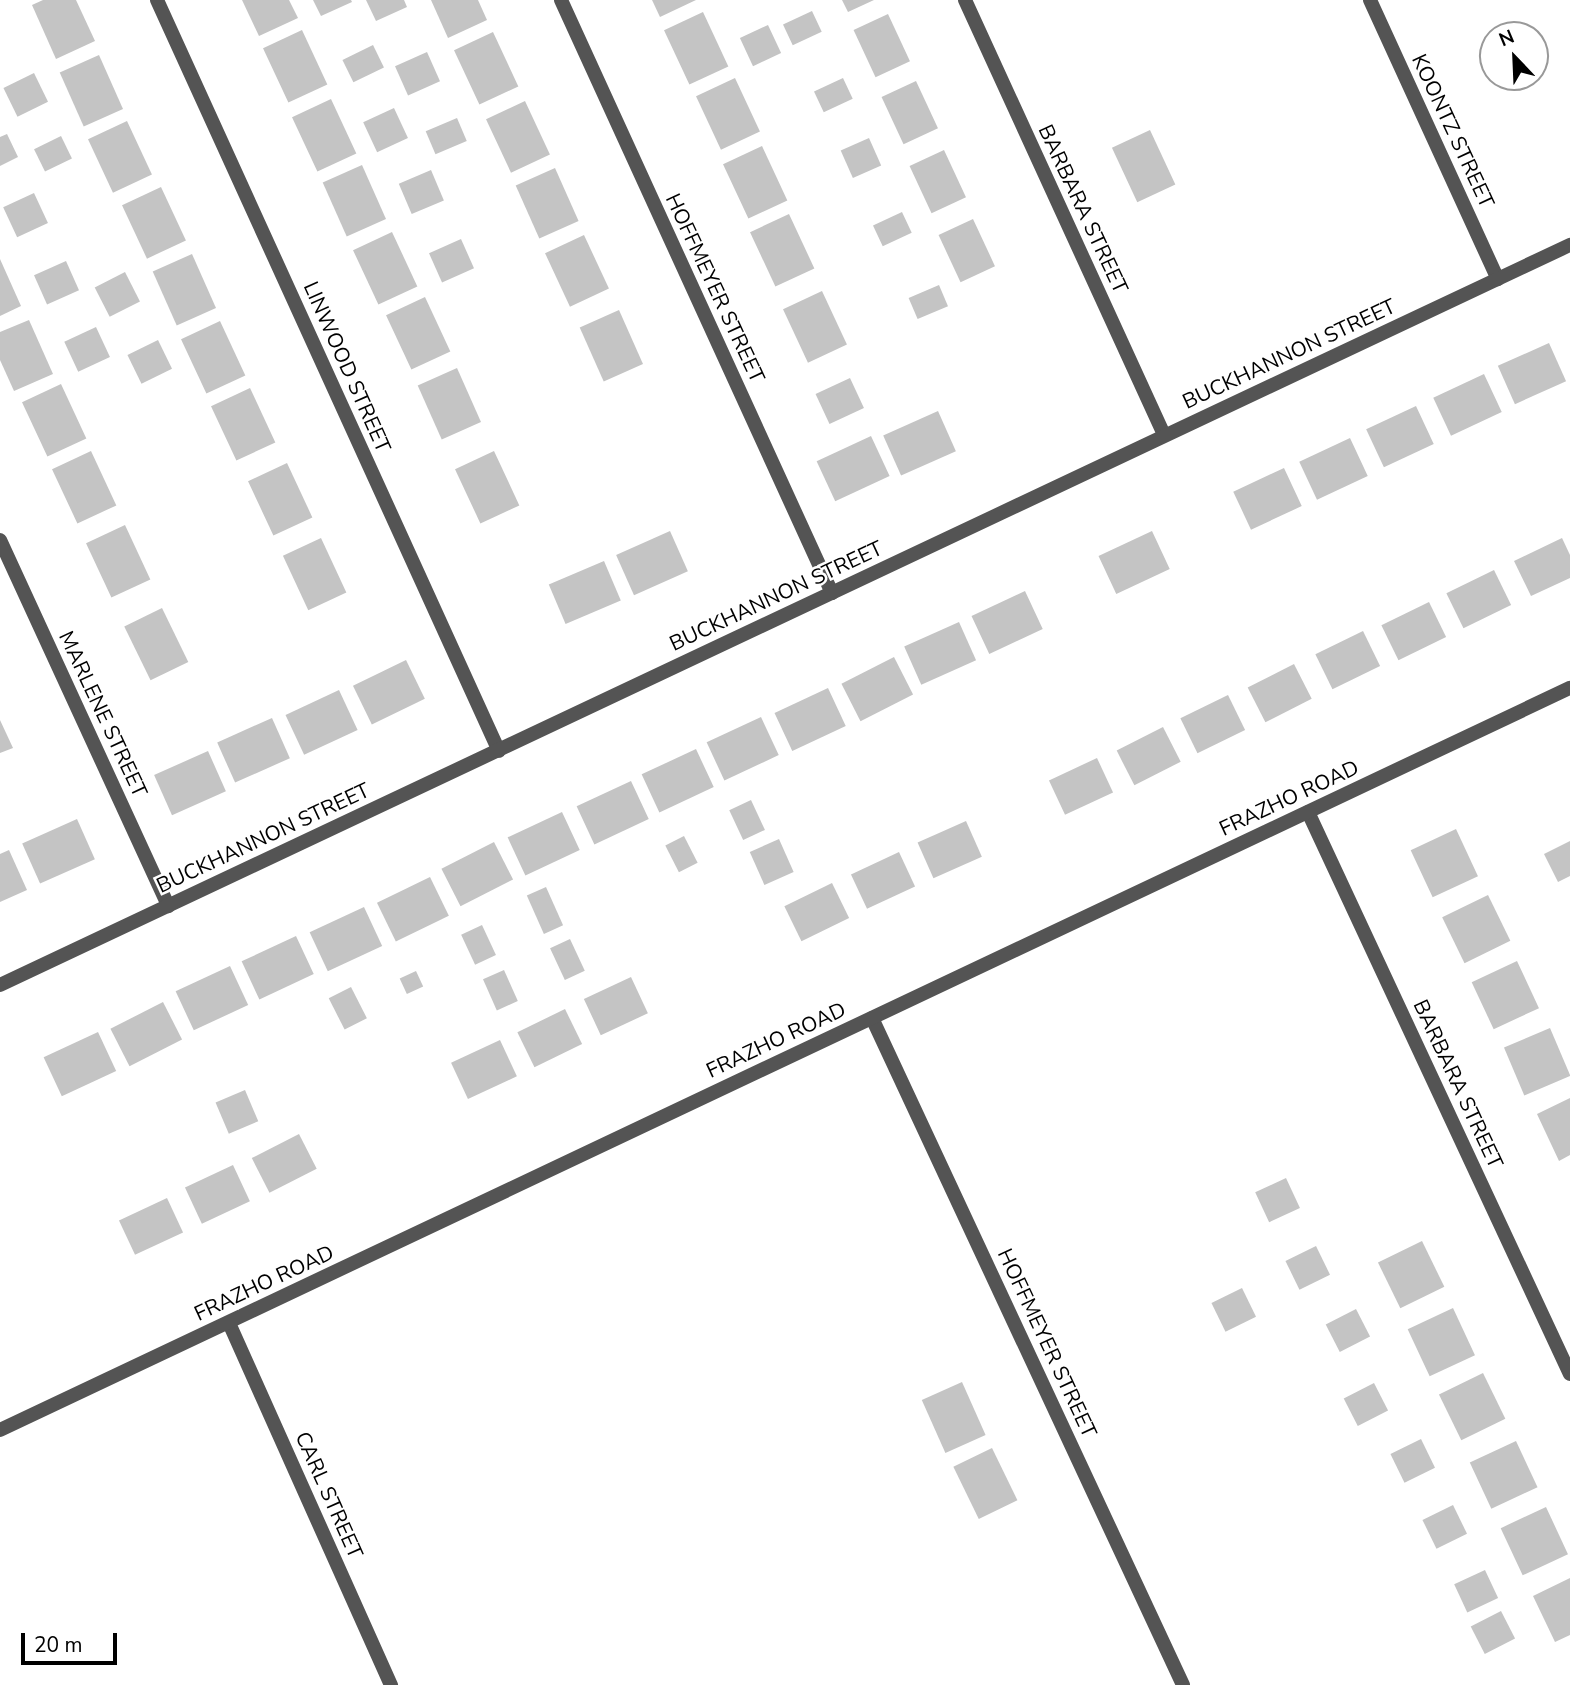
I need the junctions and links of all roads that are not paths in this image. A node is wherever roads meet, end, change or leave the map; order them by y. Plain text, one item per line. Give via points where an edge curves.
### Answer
1 (157, 0) edge
2 (561, 0) edge
3 (965, 0) edge
4 (1370, 0) edge
5 (1570, 245) edge
6 (1498, 279) junction
7 (1164, 435) junction
8 (0, 540) edge
9 (832, 593) junction
10 (1570, 688) edge
11 (499, 751) junction
12 (1308, 813) junction
13 (168, 906) junction
14 (0, 985) edge
15 (872, 1018) junction
16 (229, 1322) junction
17 (1570, 1374) edge
18 (0, 1430) edge
19 (391, 1685) edge
20 (1183, 1685) edge

1 - 11 street, LINWOOD STREET
2 - 9 street, HOFFMEYER STREET
3 - 7 street, BARBARA STREET
4 - 6 street, KOONTZ STREET
5 - 6 street, BUCKHANNON STREET
6 - 7 street, BUCKHANNON STREET
7 - 9 street, BUCKHANNON STREET
8 - 13 street, MARLENE STREET
9 - 11 street, BUCKHANNON STREET
10 - 12 street, FRAZHO ROAD
11 - 13 street, BUCKHANNON STREET
12 - 15 street, FRAZHO ROAD
12 - 17 street, BARBARA STREET
13 - 14 street, BUCKHANNON STREET
15 - 16 street, FRAZHO ROAD
15 - 20 street, HOFFMEYER STREET
16 - 18 street, FRAZHO ROAD
16 - 19 street, CARL STREET

